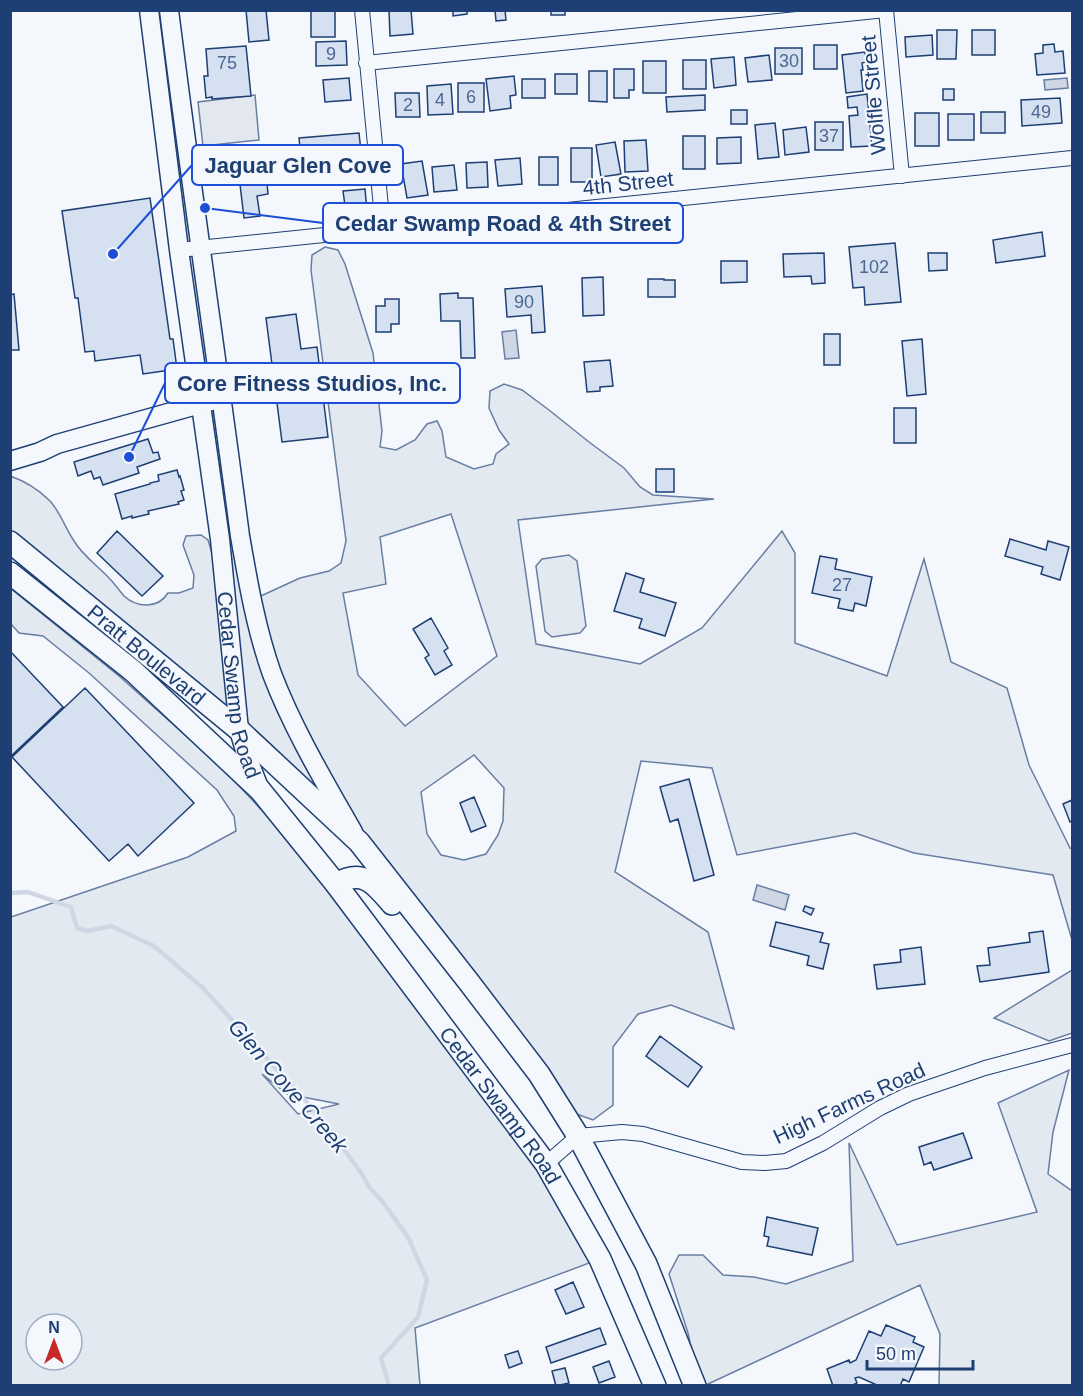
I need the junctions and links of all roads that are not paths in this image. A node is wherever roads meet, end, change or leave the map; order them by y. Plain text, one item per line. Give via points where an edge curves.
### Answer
1 (149, 10) edge
2 (170, 10) edge
3 (362, 10) edge
4 (886, 10) edge
5 (366, 63) junction
6 (1072, 158) edge
7 (902, 176) junction
8 (383, 228) junction
9 (201, 247) junction
10 (179, 250) junction
11 (221, 398) junction
12 (201, 404) junction
13 (204, 422) junction
14 (10, 461) edge
15 (236, 508) junction
16 (10, 542) edge
17 (10, 573) edge
18 (239, 730) junction
19 (261, 789) junction
20 (359, 842) junction
21 (336, 884) junction
22 (481, 997) junction
23 (1072, 1045) edge
24 (578, 1136) junction
25 (546, 1164) junction
26 (655, 1386) edge
27 (695, 1386) edge

1 - 10 main road, Cedar Swamp Road
2 - 9 main road, Cedar Swamp Road
3 - 5 street
4 - 5 street
4 - 7 street, Wolfle Street
5 - 8 street
6 - 7 street, 4th Street
7 - 8 street, 4th Street
8 - 9 street, 4th Street
9 - 10 street, 4th Street
9 - 11 main road, Cedar Swamp Road
10 - 12 main road, Cedar Swamp Road
11 - 12 main road
11 - 15 main road, Cedar Swamp Road
12 - 13 main road, Cedar Swamp Road
12 - 14 main road
13 - 15 main road via 215,428 224,496
13 - 18 main road, Cedar Swamp Road
15 - 20 main road, Cedar Swamp Road via 247,579 272,673 299,734
16 - 18 main road, Pratt Boulevard
17 - 19 main road, Pratt Boulevard via 133,671
18 - 19 main road, Cedar Swamp Road
18 - 20 main road, Pratt Boulevard
19 - 21 main road, Cedar Swamp Road
20 - 22 main road, Cedar Swamp Road
21 - 22 main road via 353,877 375,884 434,957
21 - 25 main road, Cedar Swamp Road
22 - 24 main road, Cedar Swamp Road via 539,1074
23 - 24 street, High Farms Road via 985,1068 909,1094 786,1161 742,1162 643,1134
24 - 25 street
24 - 27 main road, Cedar Swamp Road via 646,1264
25 - 26 main road, Cedar Swamp Road via 600,1259

